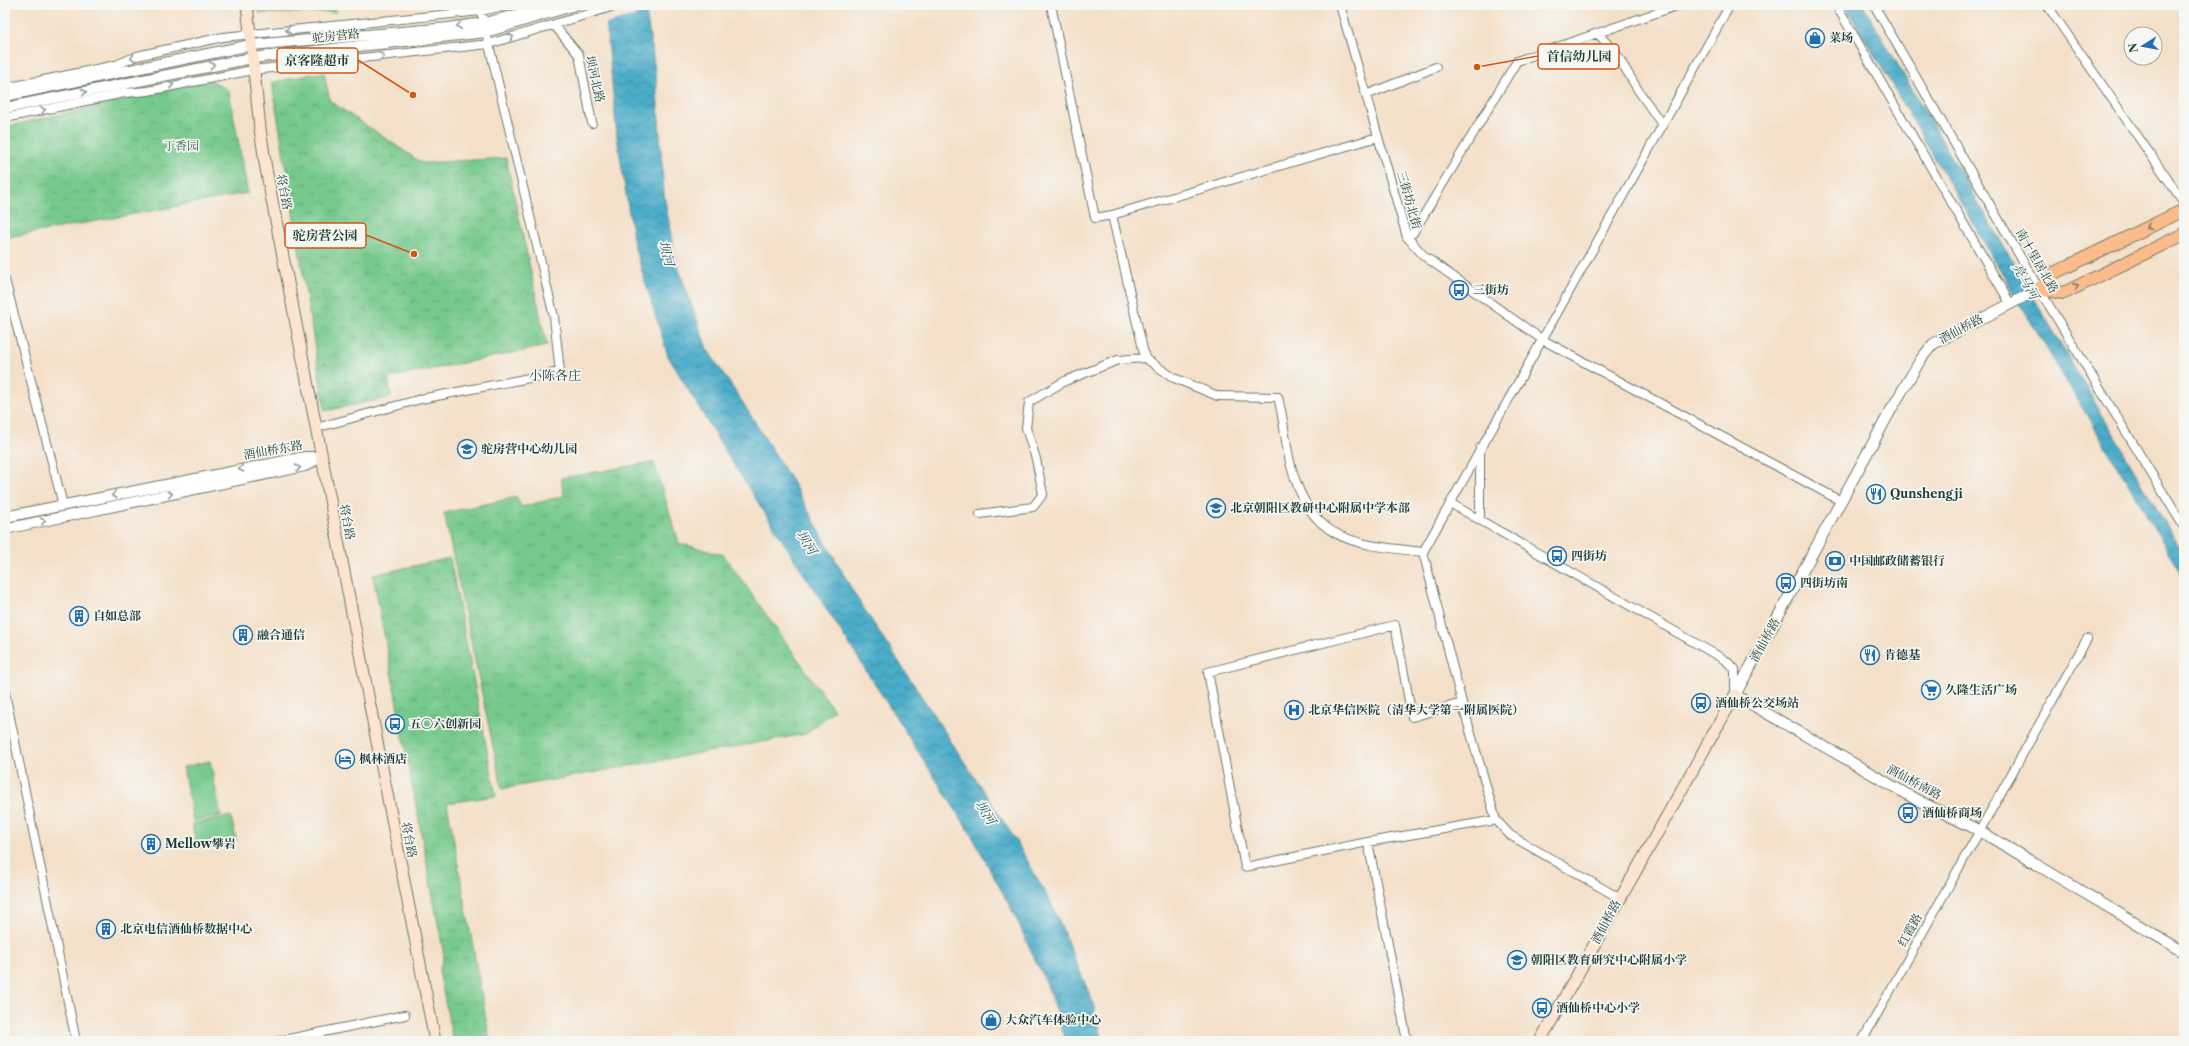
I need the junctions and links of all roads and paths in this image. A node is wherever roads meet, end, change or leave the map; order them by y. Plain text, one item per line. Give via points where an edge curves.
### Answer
1 (248, 5) edge
2 (507, 5) edge
3 (552, 5) edge
4 (575, 5) edge
5 (618, 5) edge
6 (1051, 5) edge
7 (1340, 5) edge
8 (1679, 5) edge
9 (1730, 5) edge
10 (1836, 5) edge
11 (1874, 5) edge
12 (2047, 5) edge
13 (1666, 7) edge
14 (481, 11) junction
15 (554, 25) junction
16 (485, 28) junction
17 (1597, 34) junction
18 (251, 39) junction
19 (489, 44) junction
20 (252, 58) junction
21 (1436, 67) dead end
22 (254, 70) junction
23 (5, 88) edge
24 (1366, 95) junction
25 (5, 96) edge
26 (5, 108) edge
27 (5, 118) edge
28 (592, 123) dead end
29 (1663, 126) junction
30 (1378, 137) junction
31 (2184, 202) edge
32 (2184, 210) edge
33 (1112, 215) junction
34 (2184, 234) edge
35 (1407, 237) junction
36 (5, 280) edge
37 (2039, 289) junction
38 (2010, 303) junction
39 (1543, 340) junction
40 (1145, 358) junction
41 (316, 428) junction
42 (1480, 447) junction
43 (321, 457) junction
44 (1841, 501) junction
45 (1450, 503) junction
46 (63, 505) junction
47 (980, 514) dead end
48 (5, 517) edge
49 (1480, 519) junction
50 (2184, 527) edge
51 (5, 529) edge
52 (1423, 552) junction
53 (2086, 639) dead end
54 (5, 693) edge
55 (1735, 695) junction
56 (1462, 703) junction
57 (1496, 820) junction
58 (1980, 831) junction
59 (1368, 842) junction
60 (1619, 898) junction
61 (2184, 952) edge
62 (405, 1015) dead end
63 (76, 1041) edge
64 (279, 1041) edge
65 (435, 1041) edge
66 (1407, 1041) edge
67 (1540, 1041) edge
68 (1862, 1041) edge

1 - 18 main road, 将台路
2 - 14 street
3 - 16 street, 驼房营路
4 - 16 street, 驼房营路
5 - 15 street
6 - 33 street via 1096,218
7 - 24 street, 三街坊北街
8 - 13 street
9 - 29 street
10 - 38 street
11 - 37 street, 南十里居北路
12 - 31 street
13 - 17 street
14 - 16 street
14 -> 18 street
19 -> 15 street
15 - 28 street, 坝河北路 via 579,55
16 -> 18 street, 驼房营路
16 - 19 street
16 - 20 street, 驼房营路
17 - 29 street via 1616,53
17 - 35 street via 1516,61 1413,233
18 - 20 main road, 将台路
18 -> 23 street via 223,37 137,56 116,65
18 - 25 street, 驼房营路
22 -> 19 street
19 - 41 street via 554,317 560,372 421,399
20 - 22 main road, 将台路
26 -> 20 street, 驼房营路
21 - 24 street
27 -> 22 street via 124,93 148,91
22 - 41 main road, 将台路 via 266,170
24 - 30 street, 三街坊北街
29 - 39 street
30 - 33 street
30 - 35 street, 三街坊北街
32 -> 37 main road, 酒仙桥路 via 2052,274
33 - 40 street
37 -> 34 main road via 2064,292
35 - 39 street, 三街坊北街 via 1424,256
36 - 46 street
37 - 38 street, 酒仙桥路
37 - 50 street, 南十里居北路
38 - 44 street, 酒仙桥路 via 1933,344 1921,359 1892,408
39 - 42 street
39 - 44 street, 三街坊北街
40 - 47 street via 1118,360 1065,381 1029,402 1026,428 1043,494 1033,507
40 - 52 street via 1174,378 1218,396 1278,397 1291,466 1307,508 1331,532 1368,546
41 - 43 main road, 将台路
42 - 45 street
42 - 49 street
43 -> 46 street, 酒仙桥东路 via 304,457
51 -> 43 street, 酒仙桥东路 via 305,466
43 - 65 main road, 将台路
44 - 55 street, 酒仙桥路
45 - 49 street
45 - 52 street
46 - 48 street, 酒仙桥东路
49 - 55 street via 1725,660 1735,669
52 - 56 street
53 - 58 street, 红霞路
54 - 63 street
55 - 58 street, 酒仙桥南路 via 1917,800
55 - 60 main road, 酒仙桥路
56 - 57 street
56 - 59 street via 1412,717 1395,625 1208,672 1244,867
57 - 59 street
57 - 60 street via 1510,835
58 - 61 street, 酒仙桥南路
58 - 68 street, 红霞路
59 - 66 street
60 - 67 main road, 酒仙桥路
62 - 64 street

